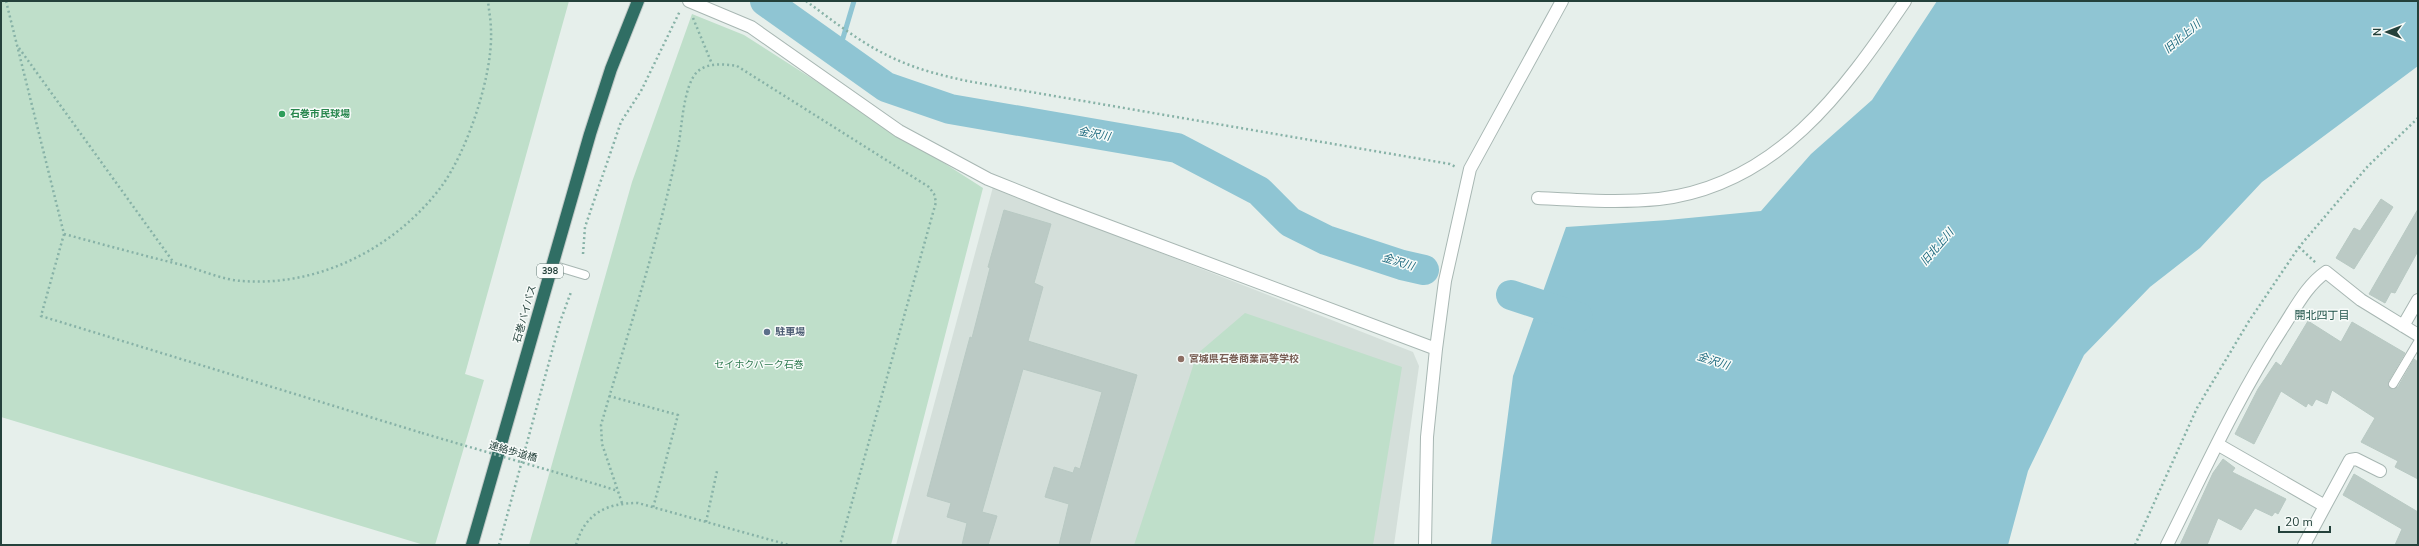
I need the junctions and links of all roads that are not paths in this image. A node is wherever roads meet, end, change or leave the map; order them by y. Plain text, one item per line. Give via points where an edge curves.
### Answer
1 (638, 1) edge
2 (1562, 1) edge
3 (1905, 1) edge
4 (686, 4) edge
5 (1538, 198) dead end
6 (552, 265) junction
7 (585, 275) dead end
8 (2418, 300) edge
9 (2403, 326) junction
10 (2418, 335) edge
11 (2418, 342) edge
12 (1436, 349) junction
13 (2393, 384) dead end
14 (2217, 444) junction
15 (2380, 471) dead end
16 (2325, 506) junction
17 (472, 545) edge
18 (1425, 545) edge
19 (2167, 545) edge
20 (2304, 545) edge

1 - 6 highway, 石巻バイパス / 398 via 608,76
2 - 12 street via 1468,174 1445,281
3 - 5 street via 1866,58 1816,118 1777,152 1742,174 1693,192 1659,199 1614,202
4 - 12 street via 751,27 899,131 988,179 1058,208
6 - 7 lane
6 - 17 highway, 石巻バイパス / 398
8 - 9 street
9 - 10 street
9 - 14 street via 2361,300 2326,272 2316,279 2304,294 2262,358
11 - 13 lane
12 - 18 street via 1427,437
14 - 16 street
14 - 19 street
15 - 16 street via 2356,459 2350,460
16 - 20 street

